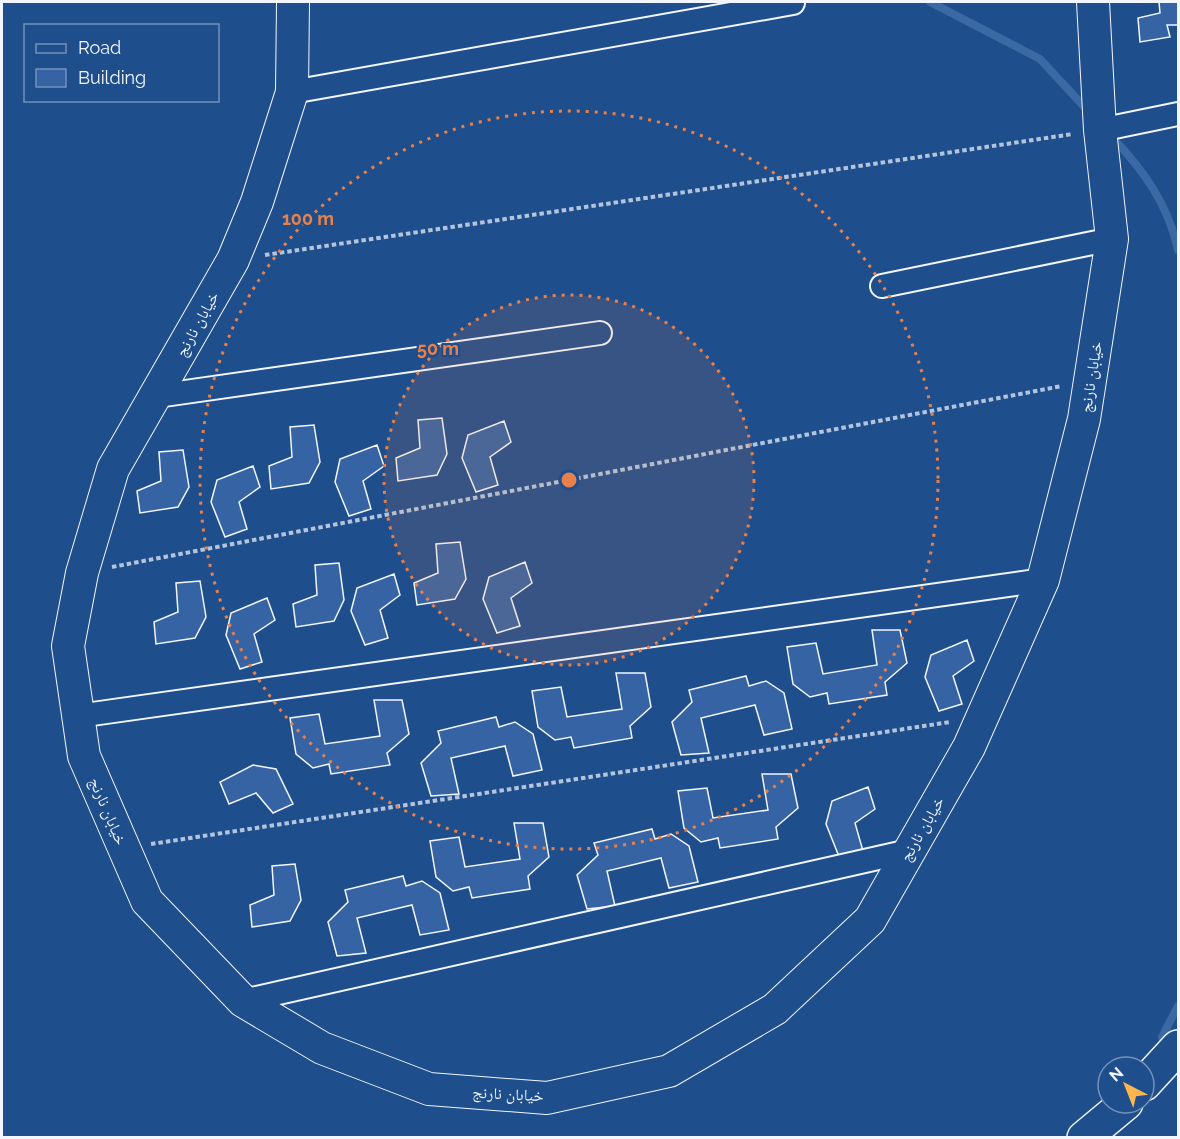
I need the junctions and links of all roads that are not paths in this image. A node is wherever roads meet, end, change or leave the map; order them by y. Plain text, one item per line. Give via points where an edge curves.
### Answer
1 (293, 2) edge
2 (1093, 2) edge
3 (793, 3) edge
4 (291, 92) junction
5 (1179, 114) edge
6 (1101, 129) junction
7 (1112, 239) junction
8 (882, 286) dead end
9 (600, 333) dead end
10 (157, 396) junction
11 (1043, 580) junction
12 (78, 716) junction
13 (909, 851) junction
14 (243, 1001) junction
15 (1111, 1115) edge
16 (1084, 1137) edge

1 - 4 street, خیابان نارنج
2 - 6 street, خیابان نارنج
3 - 4 street
4 - 10 street, خیابان نارنج via 233,260
5 - 6 street
6 - 7 street, خیابان نارنج
7 - 8 street
7 - 11 street, خیابان نارنج via 1084,419
9 - 10 street
10 - 12 street, خیابان نارنج via 113,469 81,573 68,646
11 - 12 street
11 - 13 street, خیابان نارنج via 969,747
12 - 14 street, خیابان نارنج via 84,756 147,902
13 - 14 street
13 - 14 street, خیابان نارنج via 870,920 775,1009 669,1071 547,1098 429,1089 322,1048
15 - 16 highway

